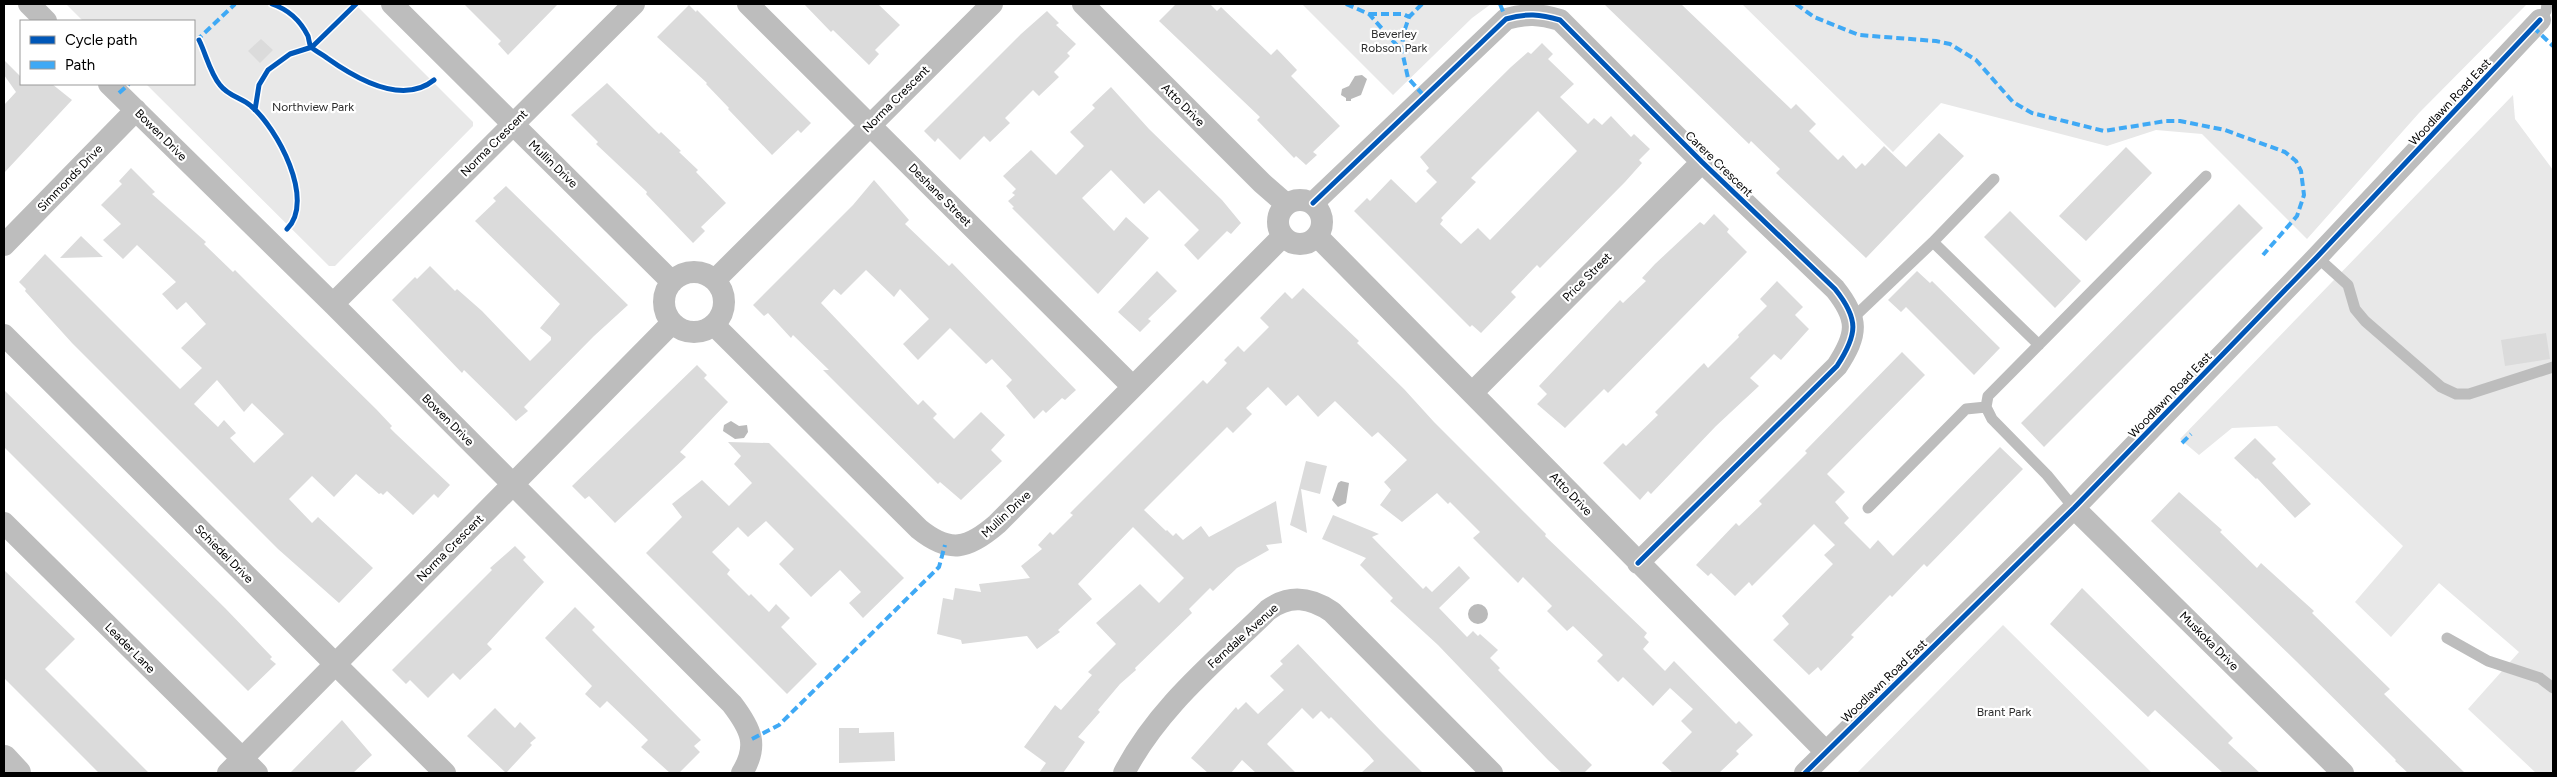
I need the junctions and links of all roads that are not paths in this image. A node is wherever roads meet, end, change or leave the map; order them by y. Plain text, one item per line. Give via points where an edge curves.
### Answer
1 (29, 4) edge
2 (392, 4) edge
3 (634, 4) edge
4 (748, 4) edge
5 (992, 4) edge
6 (1083, 4) edge
7 (2544, 12) edge
8 (45, 20) edge
9 (110, 85) edge
10 (136, 110) junction
11 (513, 124) junction
12 (870, 125) junction
13 (1702, 162) junction
14 (2206, 176) dead end
15 (1994, 179) dead end
16 (1313, 203) junction
17 (1286, 204) junction
18 (1282, 236) junction
19 (1317, 236) junction
20 (1933, 242) junction
21 (4, 244) edge
22 (2317, 257) junction
23 (715, 280) junction
24 (672, 282) junction
25 (333, 304) junction
26 (1853, 318) junction
27 (672, 323) junction
28 (714, 325) junction
29 (4, 335) edge
30 (2039, 344) junction
31 (2553, 366) edge
32 (1133, 387) junction
33 (1473, 392) junction
34 (1986, 407) junction
35 (511, 484) junction
36 (1868, 508) dead end
37 (2074, 508) junction
38 (4, 523) edge
39 (1638, 563) junction
40 (2447, 638) dead end
41 (334, 664) junction
42 (2553, 688) edge
43 (1826, 752) junction
44 (4, 760) edge
45 (243, 768) edge
46 (17, 773) edge
47 (445, 773) edge
48 (742, 773) edge
49 (1124, 773) edge
50 (1492, 773) edge
51 (1805, 773) edge
52 (2343, 773) edge

1 - 8 street
2 - 11 street, Mullin Drive
3 - 11 street, Norma Crescent
4 - 12 street, Deshane Street
5 - 12 street, Norma Crescent
6 - 17 street, Atto Drive
7 - 22 street, Woodlawn Road East
9 - 10 street, Bowen Drive
10 - 21 street, Simmonds Drive
10 - 25 street, Bowen Drive
11 - 24 street, Mullin Drive
11 - 25 street, Norma Crescent
12 - 23 street, Norma Crescent
12 - 32 street, Deshane Street
13 - 16 street, Carere Crescent via 1560,20 1522,14 1506,18
13 - 26 street, Carere Crescent via 1835,289
13 - 33 street, Price Street
14 - 30 lane
15 - 20 lane
16 - 17 street via 1300,199
16 - 19 street via 1323,222
17 - 18 street via 1278,216
18 - 19 street via 1300,244
18 - 32 street, Mullin Drive
19 - 33 street, Atto Drive
20 - 26 lane
20 - 30 lane
22 - 31 lane via 2348,285 2355,309 2365,321 2448,391 2469,394
22 - 37 street, Woodlawn Road East
23 - 24 street via 704,273 691,272
23 - 28 street via 725,302 723,314
24 - 27 street via 664,302
25 - 35 street, Bowen Drive
26 - 39 street via 1849,347 1837,366
27 - 28 street via 693,333
27 - 35 street, Norma Crescent
28 - 32 street, Mullin Drive via 919,529 945,545 965,545 992,529
29 - 41 street, Schiedel Drive
30 - 34 lane via 1995,386
33 - 39 street, Atto Drive
34 - 36 lane via 1966,409
34 - 37 lane via 1992,419 2047,475
35 - 41 street, Norma Crescent
35 - 48 street, Bowen Drive via 741,716 752,739 752,753
37 - 43 street, Woodlawn Road East
37 - 52 street, Muskoka Drive
38 - 45 street, Leader Lane
39 - 43 street, Atto Drive
40 - 42 lane via 2488,661 2540,678
41 - 45 street, Norma Crescent
41 - 47 street, Schiedel Drive
43 - 51 street, Woodlawn Road East
44 - 46 main road
49 - 50 street, Ferndale Avenue via 1149,732 1181,693 1268,610 1278,603 1300,598 1332,612

